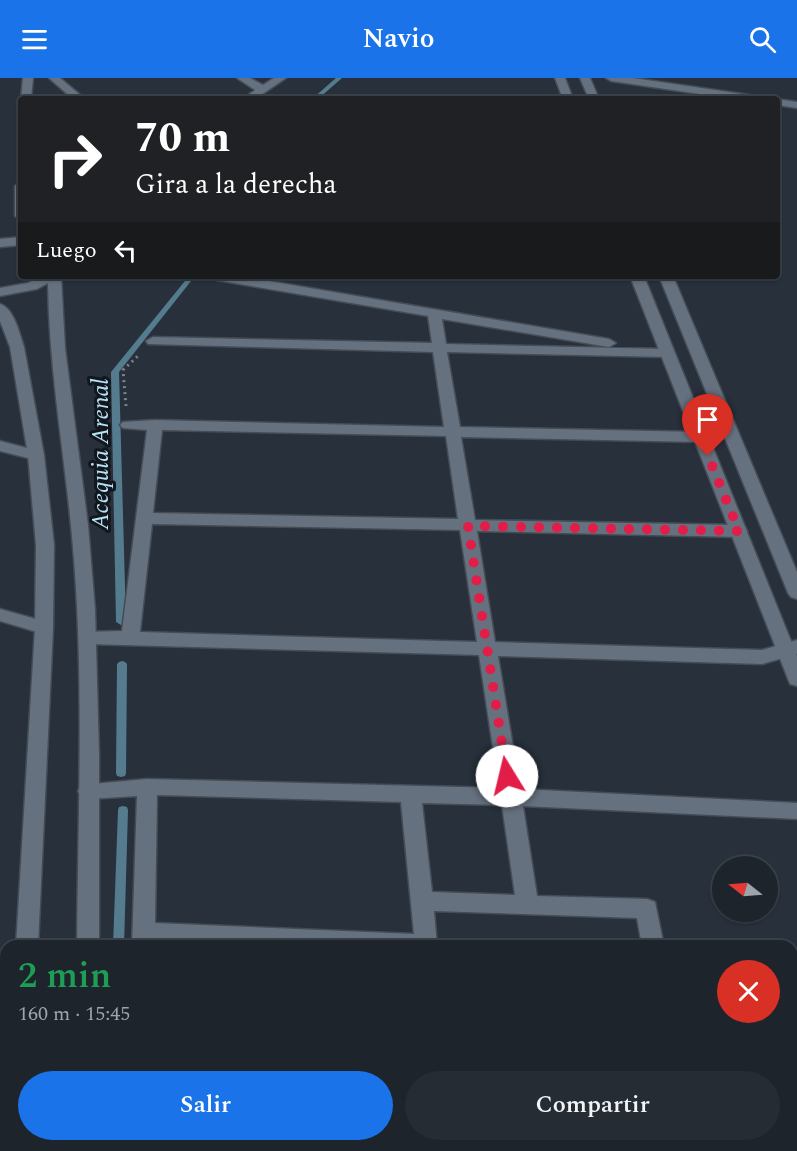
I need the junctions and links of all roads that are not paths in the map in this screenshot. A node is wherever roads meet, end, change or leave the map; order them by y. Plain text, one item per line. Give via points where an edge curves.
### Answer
1 (28, 78) edge
2 (54, 78) edge
3 (242, 78) edge
4 (281, 78) edge
5 (560, 78) edge
6 (585, 78) edge
7 (611, 78) edge
8 (262, 89) junction
9 (26, 96) edge
10 (76, 96) edge
11 (252, 96) edge
12 (567, 96) edge
13 (593, 96) edge
14 (735, 96) edge
15 (780, 102) edge
16 (797, 105) edge
17 (18, 241) edge
18 (0, 243) edge
19 (46, 279) edge
20 (52, 279) edge
21 (234, 279) edge
22 (638, 279) edge
23 (667, 279) edge
24 (0, 292) edge
25 (0, 308) edge
26 (434, 313) junction
27 (153, 341) road end
28 (441, 349) junction
29 (667, 353) junction
30 (128, 425) road end
31 (155, 425) junction
32 (453, 432) junction
33 (700, 437) junction
34 (0, 446) edge
35 (36, 455) junction
36 (144, 518) junction
37 (468, 526) junction
38 (739, 531) junction
39 (797, 593) edge
40 (0, 615) edge
41 (44, 628) junction
42 (88, 637) junction
43 (129, 638) junction
44 (487, 648) junction
45 (791, 648) edge
46 (797, 679) edge
47 (147, 787) junction
48 (88, 791) junction
49 (411, 794) junction
50 (511, 798) junction
51 (797, 811) edge
52 (421, 902) junction
53 (528, 905) junction
54 (143, 939) edge
55 (27, 940) edge
56 (88, 940) edge
57 (183, 940) edge
58 (424, 940) edge
59 (652, 940) edge

1 - 9 street
2 - 10 street
3 - 8 street
4 - 8 street
5 - 12 street
6 - 13 street
7 - 14 street
8 - 11 street
15 - 16 street
17 - 18 street
19 - 24 street
20 - 42 street
21 - 26 street
22 - 29 street
23 - 39 street
25 - 35 street via 17,347
26 - 28 street
26 - 29 street
27 - 28 street
28 - 29 street
28 - 32 street
29 - 33 street
30 - 31 street
31 - 32 street
31 - 36 street
32 - 33 street
32 - 37 street
33 - 38 street
34 - 35 street
35 - 41 street via 45,545
36 - 37 street
36 - 43 street
37 - 38 street
37 - 44 street
38 - 45 street
40 - 41 street
41 - 55 street
42 - 43 street
42 - 48 street
43 - 44 street
44 - 45 street via 762,657
44 - 50 street
45 - 46 street
47 - 48 street
47 - 49 street
47 - 54 street
48 - 56 street
49 - 50 street
49 - 52 street
50 - 51 street
50 - 53 street
52 - 53 street
52 - 58 street
53 - 59 street via 647,909
54 - 57 street

